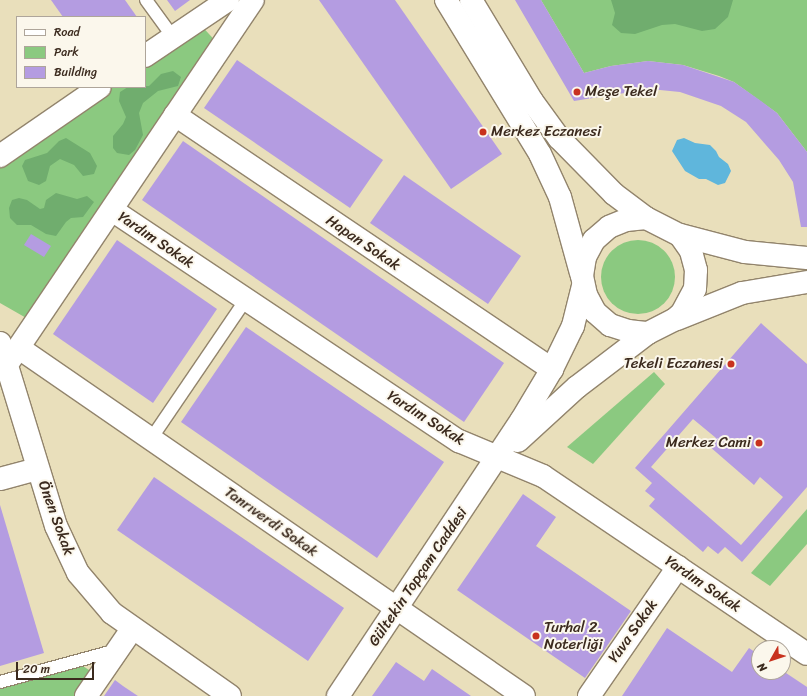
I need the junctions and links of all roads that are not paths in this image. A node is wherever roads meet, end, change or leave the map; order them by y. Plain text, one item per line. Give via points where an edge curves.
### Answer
1 (146, 0) edge
2 (228, 0) edge
3 (252, 0) edge
4 (446, 0) edge
5 (471, 0) edge
6 (173, 37) junction
7 (146, 55) edge
8 (99, 88) edge
9 (175, 115) junction
10 (0, 156) edge
11 (112, 210) junction
12 (646, 218) junction
13 (680, 235) junction
14 (807, 258) edge
15 (583, 281) junction
16 (807, 282) edge
17 (246, 299) junction
18 (674, 320) junction
19 (648, 333) junction
20 (8, 352) edge
21 (552, 369) junction
22 (151, 439) junction
23 (499, 458) junction
24 (38, 468) junction
25 (0, 479) edge
26 (678, 566) junction
27 (397, 609) junction
28 (132, 629) junction
29 (118, 649) junction
30 (807, 654) edge
31 (0, 682) edge
32 (86, 696) edge
33 (230, 696) edge
34 (338, 696) edge
35 (524, 696) edge
36 (589, 696) edge

1 - 6 lane
2 - 6 street
3 - 9 street
4 - 15 street via 540,154 562,204
5 - 12 street via 532,102 559,138 594,176
6 - 7 street
8 - 10 street
9 - 11 street
9 - 21 street, Hapan Sokak
11 - 17 street, Yardım Sokak
11 - 20 street
12 - 13 street
12 - 15 street via 622,221 601,233 585,257
13 - 14 street via 745,252
13 - 18 street via 691,251 696,280 692,298
15 - 19 street via 596,312 610,325 628,331
15 - 21 street via 573,326
16 - 18 street via 742,293
17 - 22 lane
17 - 23 street, Yardım Sokak via 458,441
18 - 19 street
19 - 23 street via 577,387
20 - 22 street, Tanrıverdi Sokak
20 - 24 street, Önen Sokak
21 - 23 street
22 - 27 street, Tanrıverdi Sokak
23 - 26 street, Yardım Sokak via 543,476
23 - 27 street, Gültekin Topçam Caddesi
24 - 25 street
24 - 28 street, Önen Sokak via 56,526 78,573 112,613
26 - 30 street, Yardım Sokak
26 - 36 street, Yuva Sokak
27 - 34 street, Gültekin Topçam Caddesi
27 - 35 street, Tanrıverdi Sokak
28 - 29 street
28 - 33 street, Önen Sokak
29 - 31 lane
29 - 32 street

